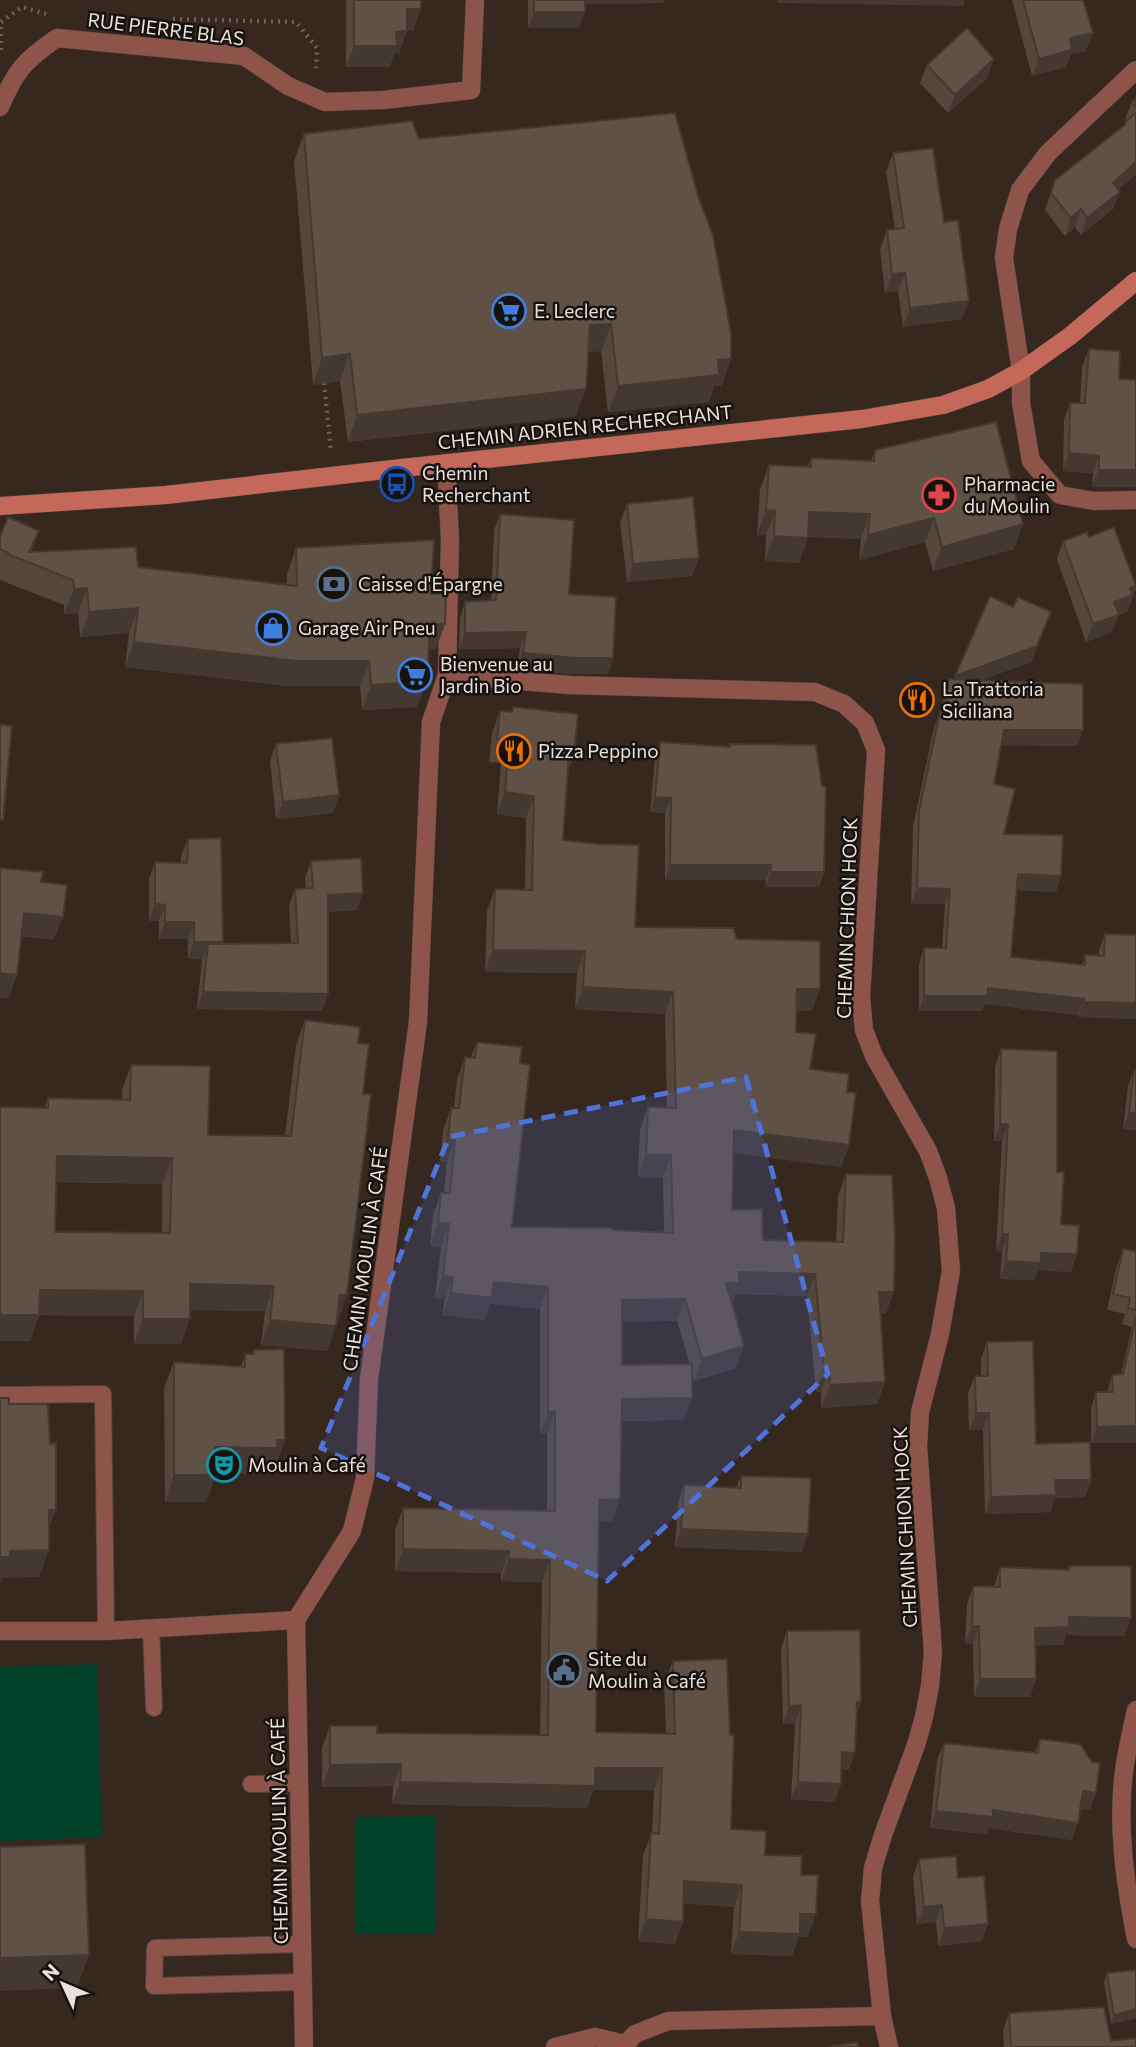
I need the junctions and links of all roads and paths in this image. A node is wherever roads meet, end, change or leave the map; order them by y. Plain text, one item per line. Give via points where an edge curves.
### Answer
1 (475, 0) edge
2 (1136, 70) edge
3 (0, 107) edge
4 (1136, 281) edge
5 (1021, 371) junction
6 (324, 383) edge
7 (446, 463) junction
8 (333, 477) junction
9 (1136, 500) edge
10 (0, 506) edge
11 (447, 675) junction
12 (0, 1395) edge
13 (296, 1620) junction
14 (151, 1628) junction
15 (0, 1631) edge
16 (106, 1631) junction
17 (154, 1708) dead end
18 (1136, 1710) edge
19 (299, 1783) junction
20 (251, 1784) dead end
21 (1136, 1939) edge
22 (302, 1944) junction
23 (303, 1982) junction
24 (882, 2016) junction
25 (624, 2045) edge
26 (304, 2047) edge
27 (555, 2047) edge
28 (888, 2047) edge

1 - 3 street, RUE PIERRE BLAS via 471,90 325,102 288,86 244,56 57,38 16,73
2 - 5 street via 1048,153 1020,191 1004,258
4 - 5 main road, CHEMIN ADRIEN RECHERCHANT
5 - 7 main road, CHEMIN ADRIEN RECHERCHANT via 943,405 862,419
5 - 9 street via 1021,403 1031,461 1060,495 1094,501
6 - 8 path
7 - 8 main road, CHEMIN ADRIEN RECHERCHANT
7 - 11 street, CHEMIN MOULIN À CAFÉ via 450,540
8 - 10 main road, CHEMIN ADRIEN RECHERCHANT
11 - 13 street, CHEMIN MOULIN À CAFÉ via 431,722 418,1022 369,1379 365,1478 352,1531
11 - 24 street, CHEMIN CHION HOCK via 570,685 815,692 844,704 865,723 876,750 864,1030 938,1178 946,1208 951,1271 920,1412 918,1446 933,1652 930,1686 916,1745 873,1868 870,1901
12 - 16 lane via 103,1394
13 - 14 street
13 - 19 street, CHEMIN MOULIN À CAFÉ
14 - 16 street
14 - 17 lane
15 - 16 street
18 - 21 street via 1124,1766 1121,1833
19 - 20 lane
19 - 22 street, CHEMIN MOULIN À CAFÉ
22 - 23 street, CHEMIN MOULIN À CAFÉ
22 - 23 lane via 155,1948 154,1986
23 - 26 street, CHEMIN MOULIN À CAFÉ
24 - 25 street via 668,2021 635,2034
24 - 28 street, CHEMIN CHION HOCK
25 - 27 street via 595,2037

